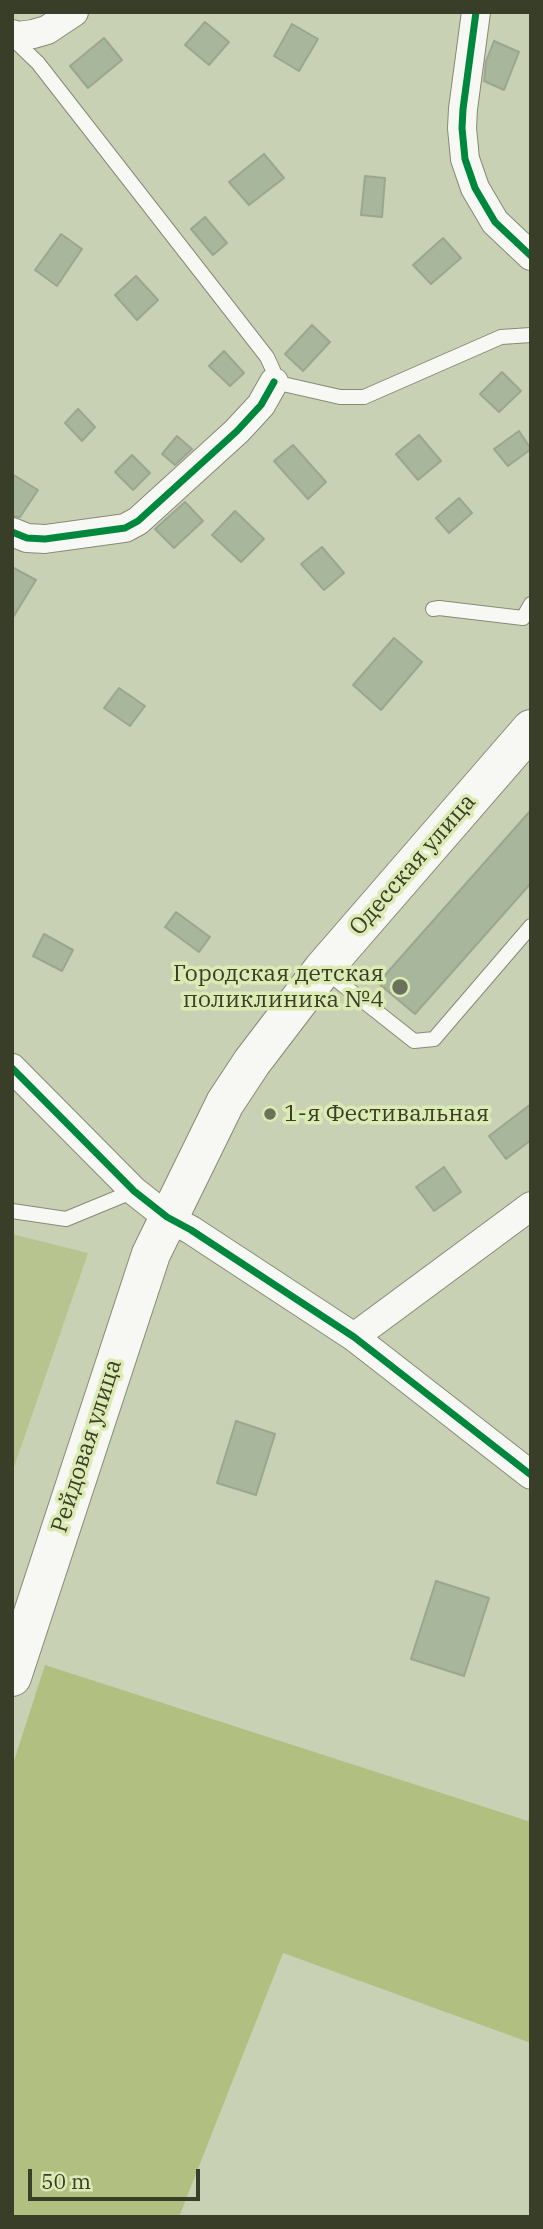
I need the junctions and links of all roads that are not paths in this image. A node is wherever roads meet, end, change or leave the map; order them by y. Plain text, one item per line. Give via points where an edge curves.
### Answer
1 (74, 12) edge
2 (476, 12) edge
3 (12, 36) edge
4 (531, 256) edge
5 (531, 335) edge
6 (274, 382) junction
7 (12, 532) edge
8 (531, 604) edge
9 (433, 609) dead end
10 (531, 729) edge
11 (531, 926) edge
12 (323, 969) junction
13 (12, 1068) edge
14 (134, 1191) junction
15 (531, 1206) edge
16 (12, 1211) edge
17 (167, 1217) junction
18 (354, 1337) junction
19 (531, 1475) edge
20 (12, 1677) edge

1 - 3 street via 47,30
2 - 4 street via 463,109 465,159 495,222
3 - 6 lane via 38,63 267,357
5 - 6 lane via 501,337 364,397 340,397
6 - 7 street via 237,431 138,521 125,528 45,539
8 - 9 lane via 523,618
10 - 12 main road, Одесская улица
11 - 12 lane via 434,1039 414,1041
12 - 17 main road, Одесская улица via 225,1103
13 - 14 street
14 - 16 lane via 66,1219
14 - 17 lane
15 - 18 street
17 - 18 street
17 - 20 main road, Рейдовая улица via 118,1351
18 - 19 street

